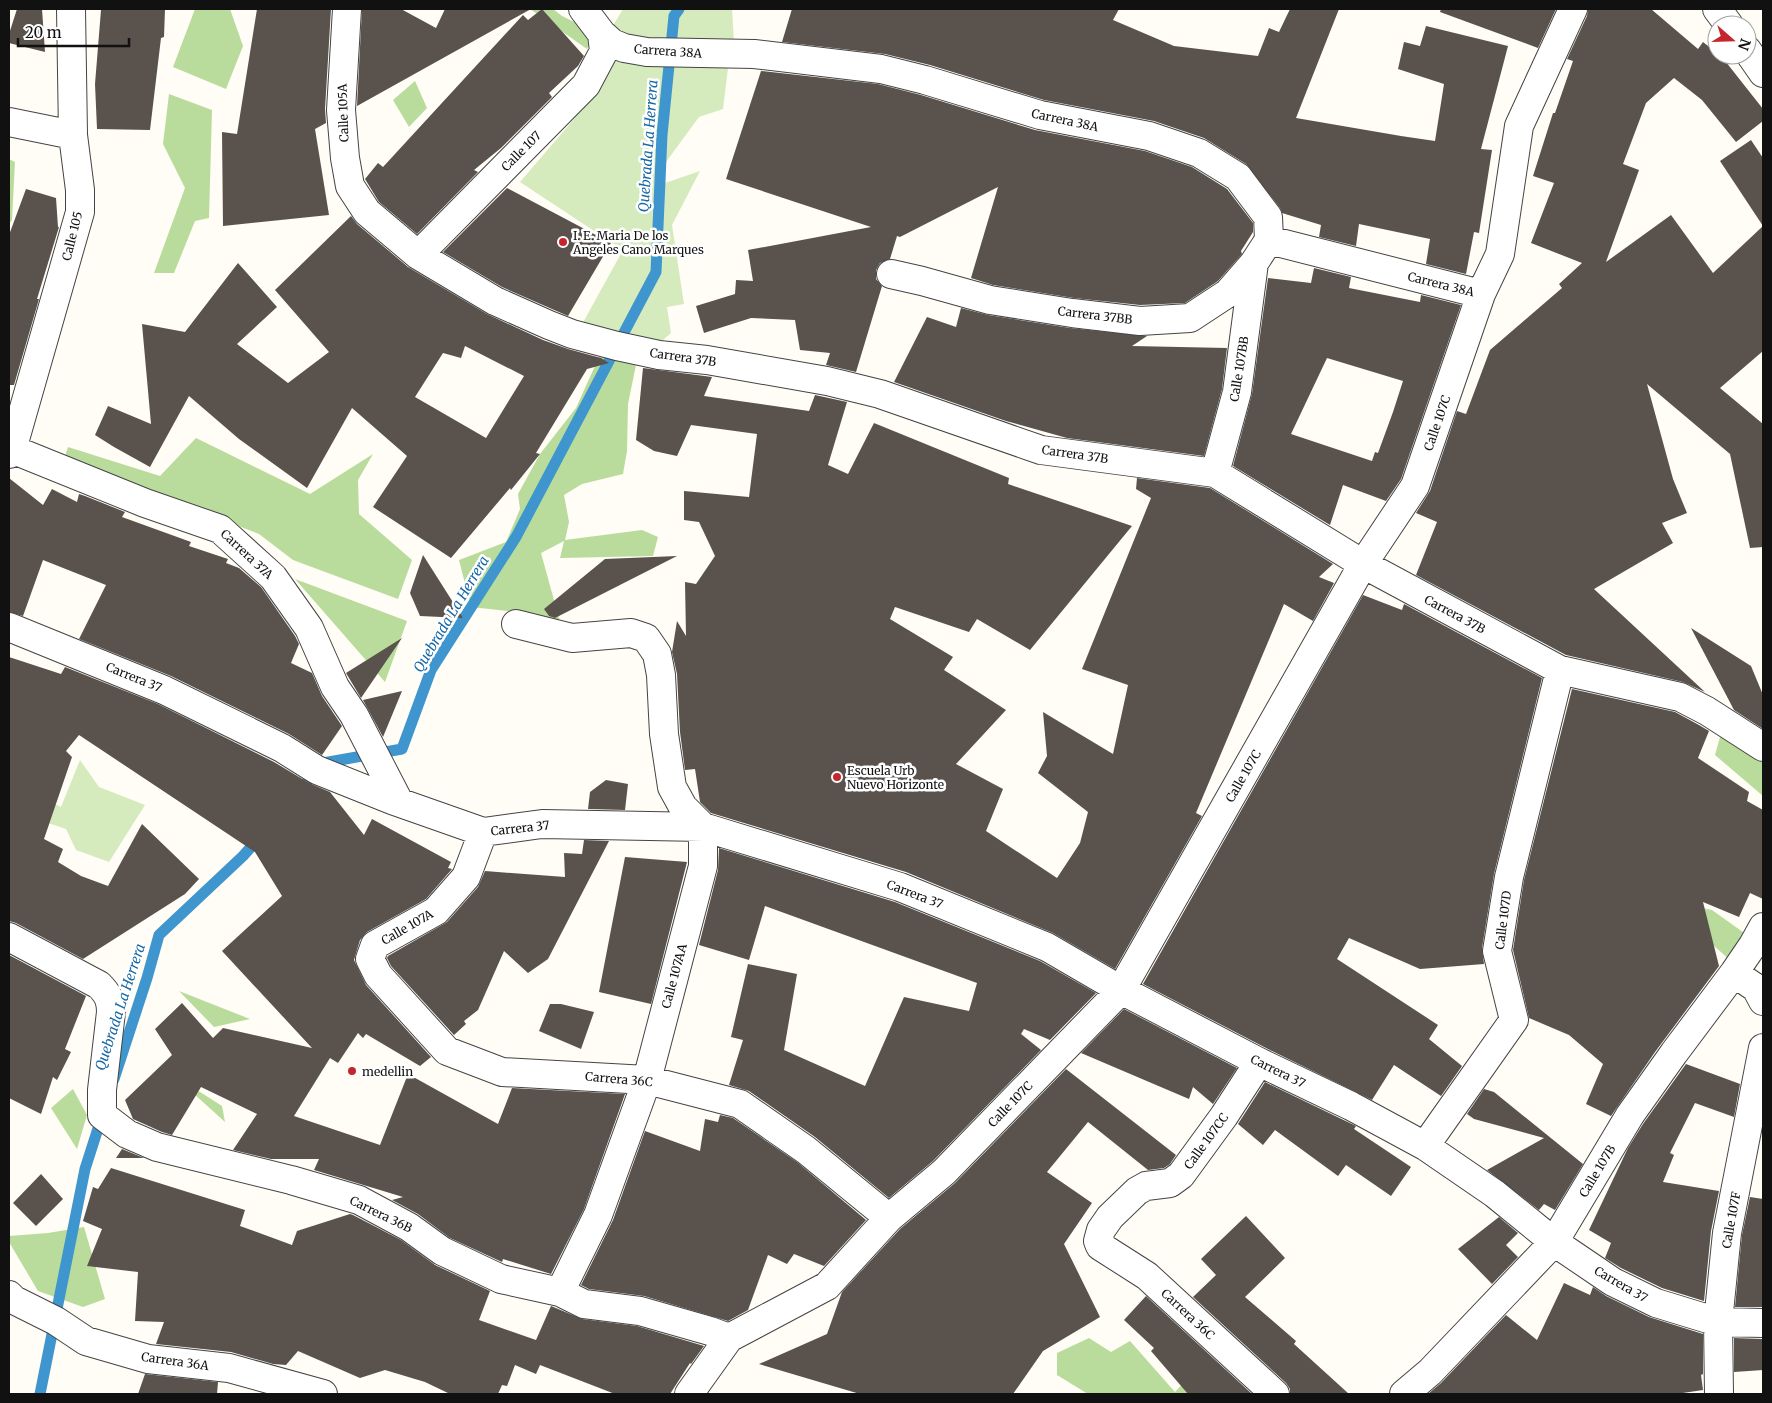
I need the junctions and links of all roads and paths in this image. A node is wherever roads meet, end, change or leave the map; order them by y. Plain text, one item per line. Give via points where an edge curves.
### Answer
1 (71, 9) edge
2 (347, 9) edge
3 (583, 9) edge
4 (1573, 9) edge
5 (602, 34) junction
6 (9, 122) edge
7 (73, 135) junction
8 (367, 212) joint
9 (1269, 240) junction
10 (418, 255) junction
11 (1254, 263) junction
12 (891, 274) dead end
13 (1481, 294) junction
14 (10, 451) edge
15 (1215, 473) junction
16 (1363, 564) junction
17 (516, 624) dead end
18 (9, 627) edge
19 (1560, 670) junction
20 (1763, 747) edge
21 (399, 802) junction
22 (703, 827) junction
23 (483, 832) junction
24 (1763, 927) edge
25 (9, 937) edge
26 (375, 946) joint
27 (1734, 973) junction
28 (1121, 990) junction
29 (1763, 1000) edge
30 (1763, 1048) edge
31 (1259, 1062) junction
32 (648, 1080) junction
33 (1425, 1146) junction
34 (889, 1218) junction
35 (1098, 1241) joint
36 (1554, 1242) junction
37 (560, 1292) junction
38 (9, 1295) edge
39 (1718, 1322) junction
40 (1763, 1323) edge
41 (728, 1338) junction
42 (323, 1394) edge
43 (689, 1394) edge
44 (1274, 1394) edge
45 (1404, 1394) edge
46 (1719, 1394) edge

1 - 7 street, Calle 105
2 - 8 street, Calle 105A via 341,102 343,139 350,186
3 - 5 street, Carrera 38A
4 - 13 street, Calle 107C via 1519,126 1500,254
5 - 9 street, Carrera 38A via 624,48 647,52 754,54 880,70 925,80 1040,115 1149,136 1199,152 1238,177 1268,217
5 - 10 street, Calle 107 via 604,51 586,85
6 - 7 street
7 - 14 street, Calle 105 via 80,212
8 - 10 street, Carrera 37B
9 - 11 street, Carrera 37BB
9 - 13 street, Carrera 38A
10 - 15 street, Carrera 37B via 495,301 549,325 599,341 828,381 880,394 1041,450
11 - 12 street, Carrera 37BB via 1228,293 1190,318 1140,321 990,300
11 - 15 street, Calle 107BB via 1237,392
13 - 16 street, Calle 107C via 1416,486
14 - 21 street, Carrera 37A via 220,529 273,577 309,628 335,687 354,714
15 - 16 street, Carrera 37B
16 - 19 street, Carrera 37B
16 - 28 street, Calle 107C
17 - 22 street via 572,638 631,633 646,638 657,654 661,675 664,734 672,787 683,807
18 - 21 street, Carrera 37 via 164,690 282,748 317,770
19 - 20 street, Carrera 37B via 1680,697
19 - 33 street, Calle 107D via 1509,878 1497,951 1514,1020
21 - 23 street, Carrera 37
22 - 23 street, Carrera 37 via 542,824
22 - 28 street, Carrera 37 via 900,886 1047,947
22 - 32 street, Calle 107AA via 703,866
23 - 26 street, Calle 107A via 466,877 436,911
24 - 27 street, Calle 107B
25 - 37 street, Carrera 36B via 99,985 111,1001 102,1115 127,1134 157,1147 359,1200 409,1227 442,1250 501,1279
26 - 32 street, Carrera 36C via 370,959 378,975 447,1051 502,1072
27 - 29 street via 1756,988
27 - 36 street, Calle 107B via 1630,1115
28 - 31 street, Carrera 37
28 - 34 street, Calle 107C via 944,1172
30 - 39 street, Calle 107F via 1727,1234
31 - 33 street, Carrera 37
31 - 35 street, Calle 107CC via 1181,1175 1170,1183 1146,1186 1137,1191 1110,1217
32 - 34 street, Carrera 36C via 740,1104 806,1150
32 - 37 street, Calle 107AA via 598,1215
33 - 36 street, Carrera 37 via 1495,1194
34 - 41 street, Calle 107C via 827,1286
35 - 44 street, Carrera 36C via 1100,1246 1147,1276
36 - 39 street, Carrera 37 via 1613,1282 1656,1303
36 - 45 street, Calle 107B via 1430,1372
37 - 41 street, Carrera 36B via 584,1304 640,1311
38 - 42 street, Carrera 36A via 86,1341 148,1359 229,1368
39 - 40 street, Carrera 37
39 - 46 street, Calle 107F
41 - 43 street, Calle 107C

